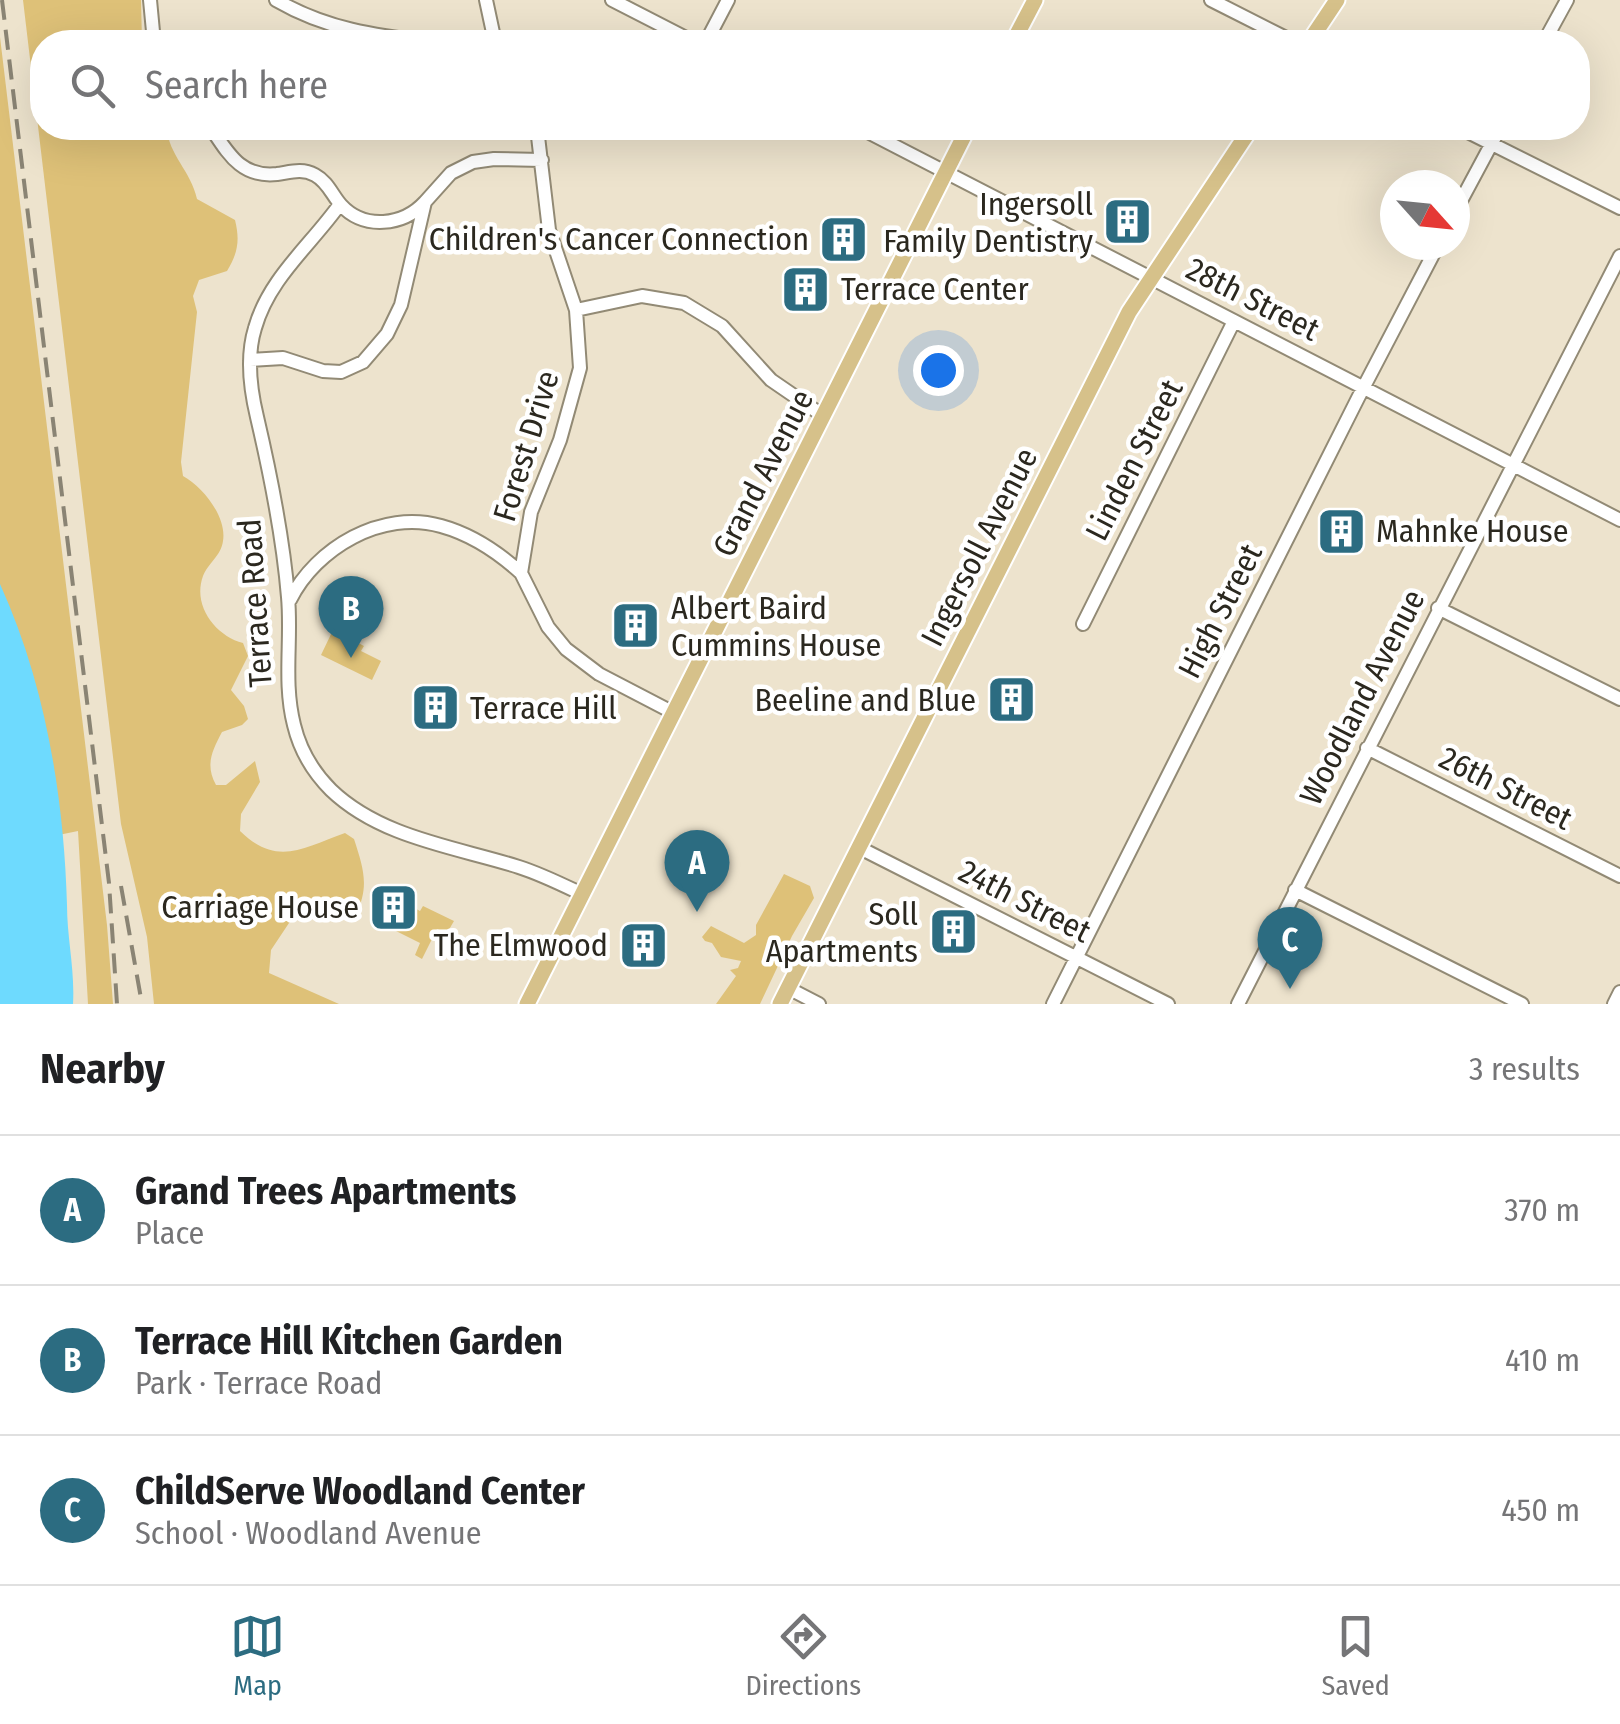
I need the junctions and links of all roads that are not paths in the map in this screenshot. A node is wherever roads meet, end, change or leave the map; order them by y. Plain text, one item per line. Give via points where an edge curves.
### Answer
1 (150, 0) edge
2 (276, 0) edge
3 (486, 0) edge
4 (612, 0) edge
5 (728, 0) edge
6 (1035, 0) edge
7 (1211, 0) edge
8 (1338, 0) edge
9 (1567, 0) edge
10 (153, 30) edge
11 (343, 30) edge
12 (492, 30) edge
13 (671, 30) edge
14 (712, 30) edge
15 (1019, 30) edge
16 (1270, 30) edge
17 (1317, 30) edge
18 (1551, 30) edge
19 (218, 140) edge
20 (539, 140) edge
21 (883, 140) edge
22 (962, 140) edge
23 (1243, 140) edge
24 (1486, 140) edge
25 (1494, 140) edge
26 (1492, 143) junction
27 (542, 160) junction
28 (946, 172) junction
29 (1470, 184) edge
30 (425, 202) junction
31 (340, 204) junction
32 (1620, 208) edge
33 (1620, 256) edge
34 (1430, 260) edge
35 (1149, 277) junction
36 (576, 310) junction
37 (1234, 321) junction
38 (250, 360) junction
39 (1363, 387) junction
40 (822, 415) junction
41 (1511, 464) junction
42 (1620, 520) edge
43 (522, 574) junction
44 (289, 602) junction
45 (1438, 608) junction
46 (1083, 624) dead end
47 (1620, 700) edge
48 (672, 712) junction
49 (1367, 748) junction
50 (858, 847) junction
51 (1620, 876) edge
52 (1295, 890) junction
53 (582, 894) junction
54 (1076, 958) junction
55 (788, 988) junction
56 (1620, 992) edge
57 (527, 1004) edge
58 (780, 1004) edge
59 (819, 1004) edge
60 (1053, 1004) edge
61 (1168, 1004) edge
62 (1238, 1004) edge
63 (1522, 1004) edge
64 (1614, 1004) edge

1 - 10 street
2 - 11 street
3 - 12 street
4 - 13 street
5 - 14 street
6 - 15 main road
7 - 16 street
8 - 17 main road
9 - 18 street
19 - 31 street via 238,164 264,174 312,173
20 - 27 street, Forest Drive
21 - 28 street, 28th Street
22 - 28 main road, Grand Avenue
23 - 35 main road, Ingersoll Avenue
24 - 26 street
25 - 26 street
26 - 29 street
26 - 32 street
27 - 30 street via 472,162 451,173
27 - 36 street, Forest Drive via 549,230
28 - 35 street, 28th Street
28 - 40 main road, Grand Avenue
30 - 31 street via 411,215 382,223 361,219
30 - 38 street via 401,305 364,362 341,372 283,358
31 - 38 street, Terrace Road via 267,296
33 - 41 street, Woodland Avenue
34 - 39 street, High Street
35 - 37 street, 28th Street
35 - 50 main road, Ingersoll Avenue
36 - 40 street via 642,296 684,303 722,326 770,380
36 - 43 street, Forest Drive via 580,368 531,512
37 - 39 street, 28th Street
37 - 46 street, Linden Street
38 - 44 street, Terrace Road
39 - 41 street, 28th Street
39 - 54 street, High Street
40 - 48 main road, Grand Avenue
41 - 42 street, 28th Street
41 - 45 street, Woodland Avenue
43 - 44 street via 452,530 398,523 336,547
43 - 48 street, Forest Drive via 566,649
44 - 53 street, Terrace Road via 292,713 305,755 329,788 407,834 517,866
45 - 47 street
45 - 49 street, Woodland Avenue
48 - 53 main road, Grand Avenue
49 - 51 street, 26th Street
49 - 52 street, Woodland Avenue
50 - 54 street, 24th Street
50 - 55 main road, Ingersoll Avenue
52 - 62 street, Woodland Avenue
52 - 63 street
53 - 57 main road, Grand Avenue
54 - 60 street, High Street
54 - 61 street, 24th Street
55 - 58 main road, Ingersoll Avenue
55 - 59 street
56 - 64 street

